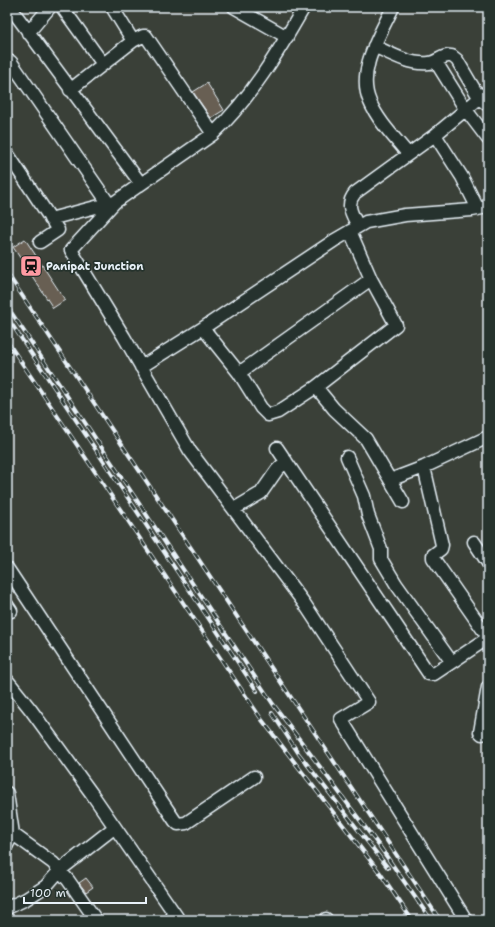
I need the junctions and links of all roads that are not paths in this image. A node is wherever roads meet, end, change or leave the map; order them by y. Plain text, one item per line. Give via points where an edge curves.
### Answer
1 (10, 7) edge
2 (50, 7) edge
3 (62, 7) edge
4 (112, 7) edge
5 (234, 7) edge
6 (304, 7) edge
7 (393, 7) edge
8 (28, 33) junction
9 (287, 38) junction
10 (133, 41) junction
11 (374, 46) junction
12 (11, 62) dead end
13 (436, 62) junction
14 (103, 64) junction
15 (70, 90) junction
16 (485, 98) edge
17 (466, 110) junction
18 (212, 134) junction
19 (435, 135) junction
20 (488, 139) edge
21 (7, 153) edge
22 (408, 154) junction
23 (141, 184) junction
24 (112, 203) junction
25 (483, 208) edge
26 (50, 219) junction
27 (354, 229) junction
28 (40, 242) dead end
29 (371, 279) junction
30 (203, 328) junction
31 (141, 367) junction
32 (239, 373) junction
33 (316, 387) junction
34 (488, 438) edge
35 (277, 448) dead end
36 (347, 457) dead end
37 (286, 461) junction
38 (424, 467) junction
39 (390, 480) junction
40 (403, 502) dead end
41 (234, 510) junction
42 (474, 542) dead end
43 (488, 563) edge
44 (7, 568) edge
45 (488, 638) edge
46 (451, 661) junction
47 (7, 680) edge
48 (488, 687) edge
49 (488, 732) edge
50 (254, 777) dead end
51 (7, 793) edge
52 (115, 828) junction
53 (13, 834) junction
54 (7, 845) edge
55 (60, 870) junction
56 (7, 908) edge
57 (96, 920) edge
58 (179, 920) edge
59 (466, 920) edge

1 - 8 street
2 - 8 street
3 - 14 street
4 - 10 street
5 - 9 street
6 - 9 street
7 - 11 street
8 - 15 street
9 - 18 street via 242,102
10 - 14 street
10 - 18 street via 143,36 150,39
11 - 13 street via 407,60 421,63
11 - 22 street via 366,75 367,95 375,111
12 - 24 street
13 - 16 street via 448,55 455,58
13 - 17 street
14 - 15 street
15 - 23 street
16 - 17 street
17 - 19 street
17 - 20 street
18 - 23 street
19 - 22 street
19 - 25 street
21 - 26 street
22 - 27 street via 351,198 349,208
23 - 24 street
24 - 26 street
24 - 31 street via 71,250
25 - 27 street via 375,219
26 - 28 street via 58,230
27 - 29 street
27 - 30 street
29 - 32 street
29 - 33 street via 395,320 395,326
30 - 31 street
30 - 32 street
31 - 41 street via 190,451
32 - 33 street via 268,415 278,412
33 - 39 street via 334,409 366,439
34 - 38 street
35 - 37 street
36 - 46 street via 364,496 381,549 381,559
37 - 41 street via 261,493
37 - 46 street via 429,674 434,674
38 - 39 street
38 - 45 street via 442,545 433,558
39 - 40 street
41 - 59 street via 304,604 369,702 342,719
42 - 43 street
44 - 50 street via 178,824 186,823
45 - 46 street
47 - 52 street via 36,716
48 - 49 street via 480,732
51 - 53 street
52 - 55 street
52 - 58 street
53 - 54 street
53 - 55 street
55 - 56 street via 46,886
55 - 57 street

